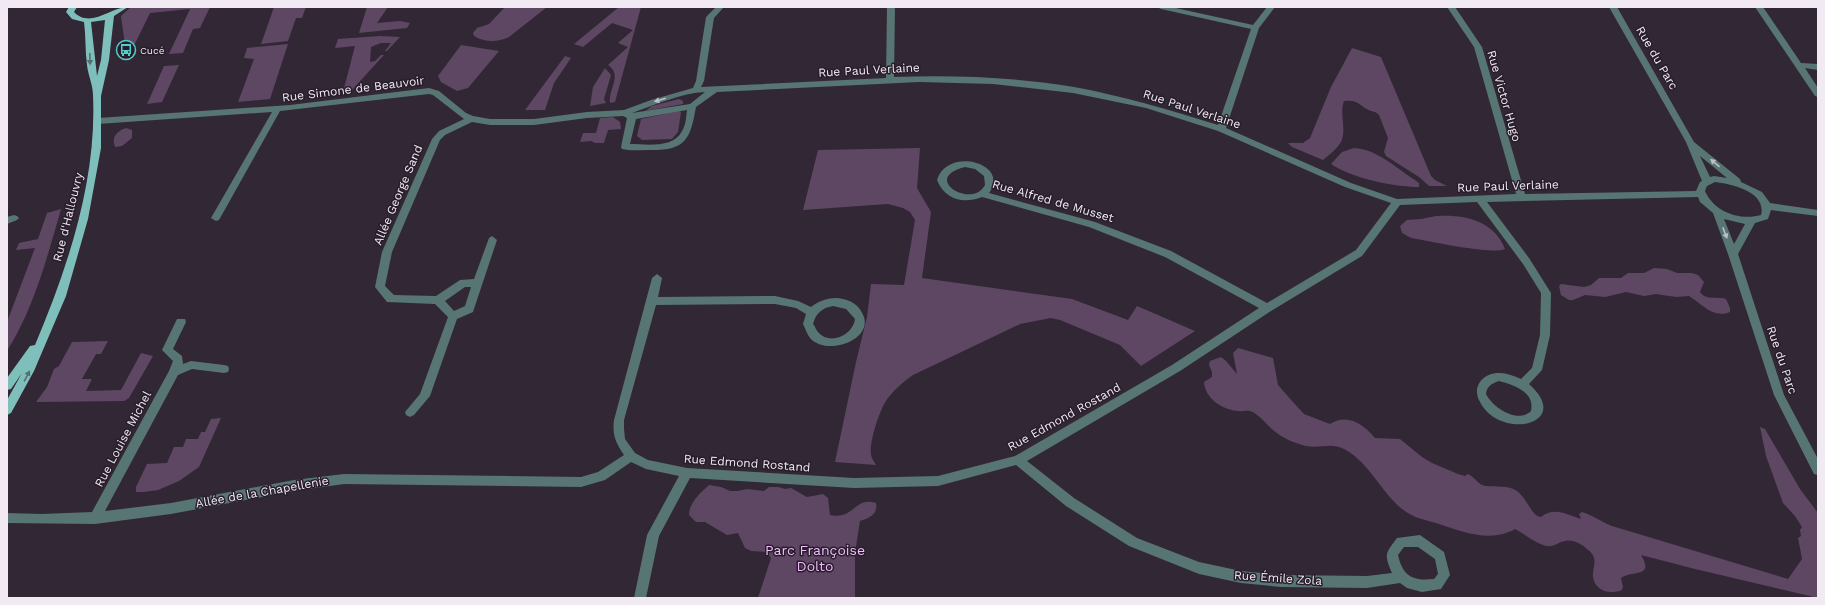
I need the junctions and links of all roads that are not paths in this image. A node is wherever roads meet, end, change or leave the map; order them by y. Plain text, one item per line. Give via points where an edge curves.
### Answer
1 (73, 7) edge
2 (124, 7) edge
3 (720, 7) edge
4 (891, 7) edge
5 (1161, 7) edge
6 (1270, 7) edge
7 (1451, 7) edge
8 (1613, 7) edge
9 (1759, 7) edge
10 (110, 16) junction
11 (87, 20) junction
12 (1255, 28) junction
13 (1798, 65) junction
14 (1818, 67) edge
15 (890, 80) junction
16 (696, 90) junction
17 (714, 90) junction
18 (1818, 94) edge
19 (97, 96) junction
20 (692, 106) junction
21 (277, 110) junction
22 (628, 115) junction
23 (471, 119) junction
24 (98, 121) junction
25 (1221, 129) junction
26 (1690, 142) junction
27 (1707, 181) junction
28 (1740, 184) junction
29 (981, 194) junction
30 (1700, 194) junction
31 (1521, 197) junction
32 (1480, 199) junction
33 (1397, 202) junction
34 (1767, 206) junction
35 (1717, 212) junction
36 (1818, 213) edge
37 (216, 218) dead end
38 (1751, 222) junction
39 (492, 240) dead end
40 (1733, 254) junction
41 (657, 278) dead end
42 (476, 283) junction
43 (438, 300) junction
44 (652, 300) junction
45 (1267, 308) junction
46 (812, 312) junction
47 (453, 316) junction
48 (181, 322) dead end
49 (42, 339) junction
50 (224, 369) dead end
51 (174, 372) junction
52 (1522, 384) junction
53 (7, 386) edge
54 (7, 410) edge
55 (410, 412) dead end
56 (631, 456) junction
57 (1018, 460) junction
58 (1818, 470) edge
59 (687, 473) junction
60 (7, 518) edge
61 (95, 519) junction
62 (1403, 577) junction
63 (640, 598) edge

1 - 11 main road via 70,12 72,15
2 - 10 main road
3 - 16 street via 710,17 700,81
4 - 15 street
5 - 12 street
6 - 12 street
7 - 31 street, Rue Victor Hugo via 1478,47
8 - 26 street, Rue du Parc
9 - 13 street
10 - 11 main road
10 - 19 main road, Rue d'Hallouvry via 106,31 105,60
11 -> 19 main road, Rue d'Hallouvry via 90,65
12 - 25 street
13 - 14 street
13 - 18 street
15 - 17 street, Rue Paul Verlaine
15 - 25 street, Rue Paul Verlaine via 993,81 1073,90 1147,106
16 - 17 street, Rue Paul Verlaine
16 -> 22 street, Rue Paul Verlaine via 654,102
17 - 20 street
19 - 24 main road, Rue d'Hallouvry
20 - 22 street
20 - 22 street via 686,133 679,143 667,146 626,147
21 - 23 street, Rue Simone de Beauvoir via 429,91 436,92
21 - 24 street, Rue Simone de Beauvoir
21 - 37 street
22 - 23 street, Rue Simone de Beauvoir via 587,115 534,122 490,122
23 - 43 street, Allée George Sand via 442,133 436,139 387,252 380,287 391,299
24 - 49 main road, Rue d'Hallouvry via 97,148 83,219 61,296
25 - 33 street, Rue Paul Verlaine via 1348,185
26 - 27 street, Rue du Parc
28 -> 26 street, Rue du Parc
27 - 28 street via 1722,179
27 - 30 street via 1702,184
28 - 34 street via 1757,194
29 - 29 street via 989,186 990,180 988,174 975,165 950,167 942,177 943,187 956,196 964,198
29 - 45 street, Rue Alfred de Musset via 1092,224 1161,251
30 - 31 street, Rue Paul Verlaine
30 - 35 street
31 - 32 street, Rue Paul Verlaine
32 - 33 street, Rue Paul Verlaine
32 - 52 street via 1526,261 1546,293 1545,335 1537,370
33 - 45 street, Rue Edmond Rostand via 1379,229 1359,252
34 - 36 street
34 - 38 street via 1765,217
35 - 38 street via 1740,221
35 -> 40 street, Rue du Parc
38 - 40 street
39 - 42 street
40 - 58 street, Rue du Parc via 1779,395
41 - 44 street
42 - 43 street via 463,283
42 - 47 street via 469,309
43 - 47 street
44 - 46 street via 775,300 798,305
44 - 56 street via 619,420 620,440
45 - 57 street, Rue Edmond Rostand via 1176,368
46 - 46 street via 808,324 810,331 827,342 848,339 860,326 858,312 842,302 826,303
47 - 55 street via 425,396
48 - 51 street via 167,350 178,359
49 - 53 main road, Rue d'Hallouvry
54 -> 49 main road, Rue d'Hallouvry via 29,371
50 - 51 street via 191,365
51 - 61 street, Rue Louise Michel
52 - 52 street via 1499,377 1487,381 1482,388 1482,395 1489,408 1503,418 1518,422 1531,419 1538,405
56 - 59 street, Rue Edmond Rostand via 646,464
56 - 61 street, Allée de la Chapellenie via 601,476 580,482 344,479 312,482
57 - 59 street, Rue Edmond Rostand via 938,481 854,483
57 - 62 street, Rue Émile Zola via 1070,502 1133,542 1199,568 1241,577 1281,581 1367,582
59 - 63 street via 653,535
60 - 61 street, Allée de la Chapellenie via 48,521
62 - 62 street via 1417,586 1437,585 1444,575 1440,556 1420,542 1400,542 1392,554 1394,566

